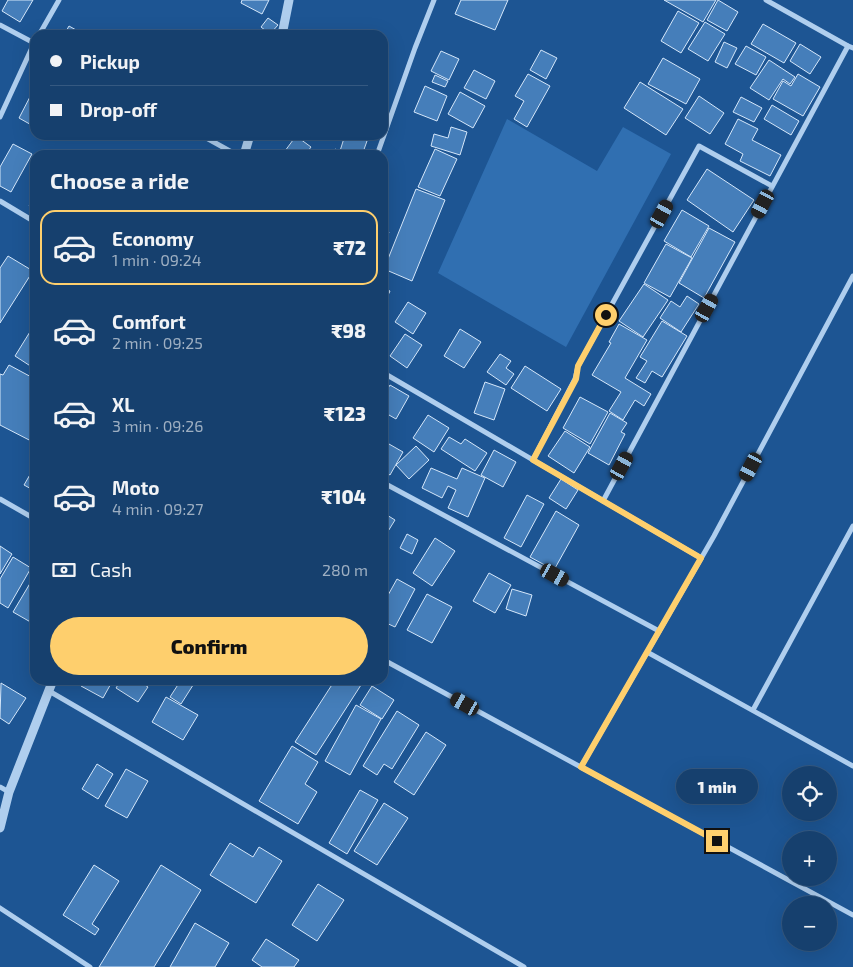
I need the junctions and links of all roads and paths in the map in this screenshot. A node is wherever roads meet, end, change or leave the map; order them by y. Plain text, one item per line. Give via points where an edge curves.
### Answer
1 (59, 0) edge
2 (289, 0) edge
3 (434, 0) edge
4 (766, 0) edge
5 (0, 25) edge
6 (42, 30) edge
7 (283, 30) edge
8 (30, 40) edge
9 (851, 47) edge
10 (30, 51) edge
11 (0, 117) edge
12 (388, 126) edge
13 (210, 140) edge
14 (228, 150) edge
15 (772, 186) junction
16 (0, 201) edge
17 (30, 219) edge
18 (853, 276) edge
19 (388, 375) edge
20 (533, 460) junction
21 (388, 485) edge
22 (0, 499) edge
23 (603, 501) junction
24 (30, 516) edge
25 (853, 526) edge
26 (701, 558) junction
27 (659, 631) junction
28 (647, 652) junction
29 (388, 662) edge
30 (51, 685) edge
31 (49, 691) junction
32 (753, 710) junction
33 (853, 766) edge
34 (581, 767) junction
35 (0, 787) edge
36 (9, 792) junction
37 (0, 828) edge
38 (0, 908) edge
39 (853, 915) edge
40 (90, 967) edge
41 (524, 967) edge

1 - 6 street
2 - 7 street
3 - 12 street
4 - 9 street
5 - 8 street
9 - 15 street
10 - 11 street
13 - 14 street
15 - 20 street via 699,146 578,366 576,379
15 - 23 street
16 - 17 street
18 - 26 street
19 - 20 street
20 - 23 street
21 - 27 street
22 - 24 street
23 - 26 street
25 - 32 street
26 - 27 street
27 - 28 street
28 - 32 street
28 - 34 street
29 - 34 street
30 - 31 street
31 - 36 street
31 - 41 street
32 - 33 street
34 - 39 street
35 - 36 street
36 - 37 street
38 - 40 street

